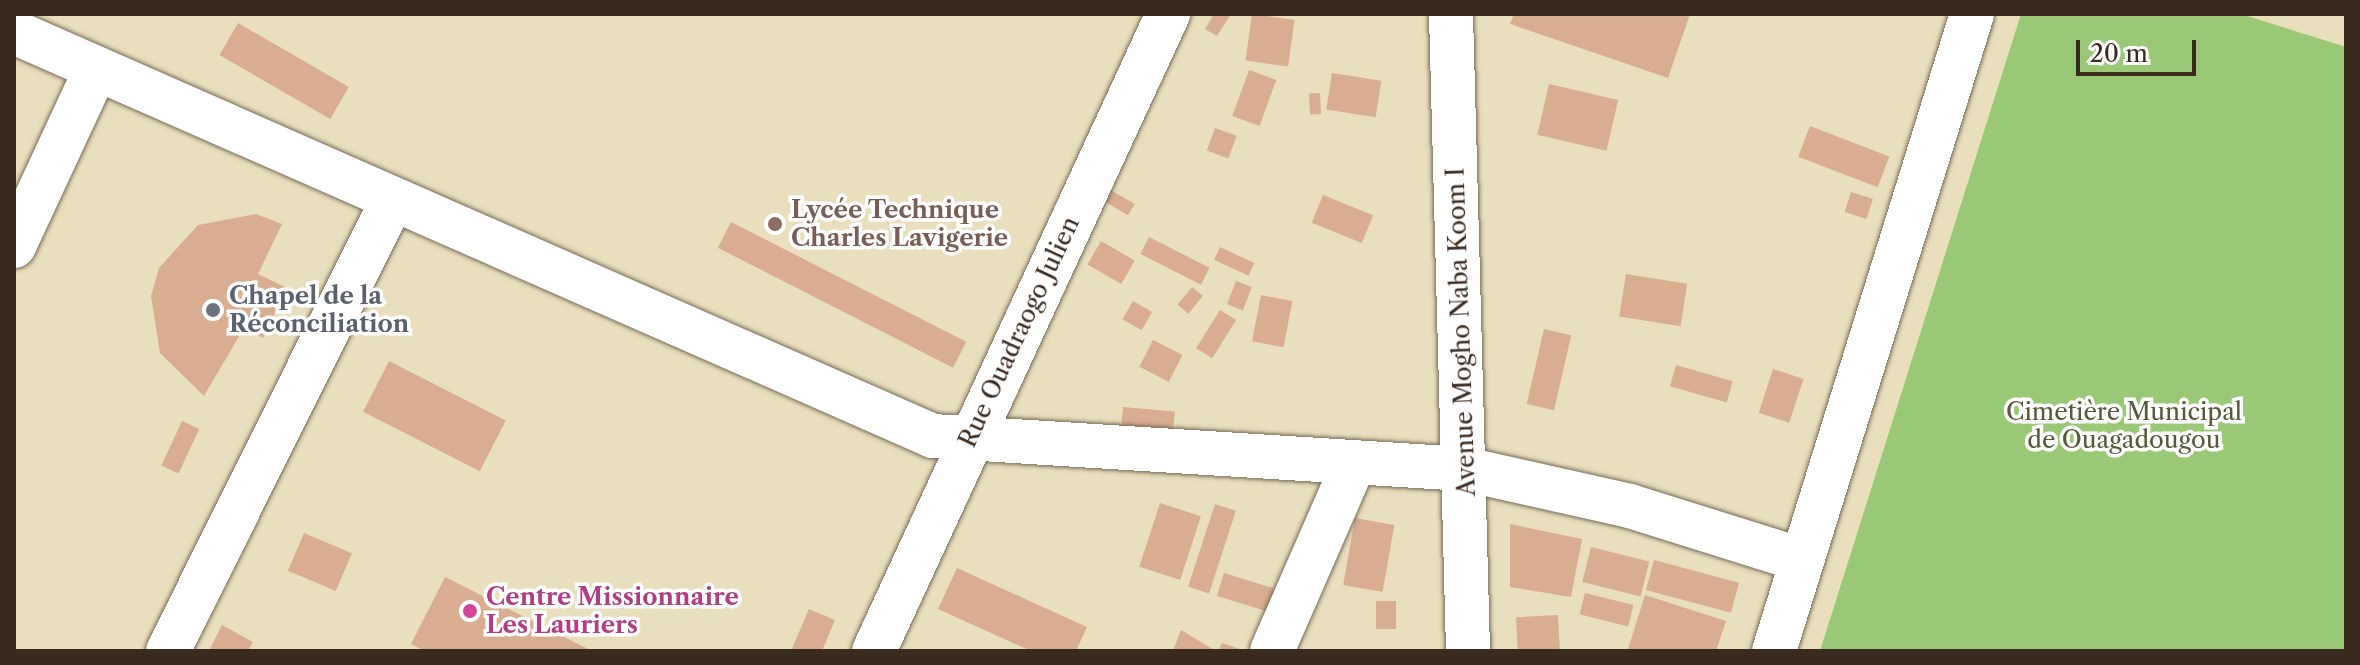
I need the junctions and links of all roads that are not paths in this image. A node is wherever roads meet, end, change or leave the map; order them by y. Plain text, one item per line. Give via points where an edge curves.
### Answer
1 (1168, 14) edge
2 (1451, 14) edge
3 (1972, 14) edge
4 (14, 32) edge
5 (96, 69) junction
6 (392, 201) junction
7 (14, 246) edge
8 (969, 440) junction
9 (1353, 466) junction
10 (1465, 469) junction
11 (1802, 560) junction
12 (168, 651) edge
13 (874, 651) edge
14 (1272, 651) edge
15 (1468, 651) edge
16 (1774, 651) edge

1 - 8 street, Rue Ouadraogo Julien
2 - 10 street, Avenue Mogho Naba Koom I
3 - 11 street
4 - 5 street
5 - 6 street
5 - 7 street
6 - 8 street via 896,424
6 - 12 street
8 - 9 street
8 - 13 street, Rue Ouadraogo Julien
9 - 10 street
9 - 14 street
10 - 11 street via 1630,506
10 - 15 street, Avenue Mogho Naba Koom I
11 - 16 street

